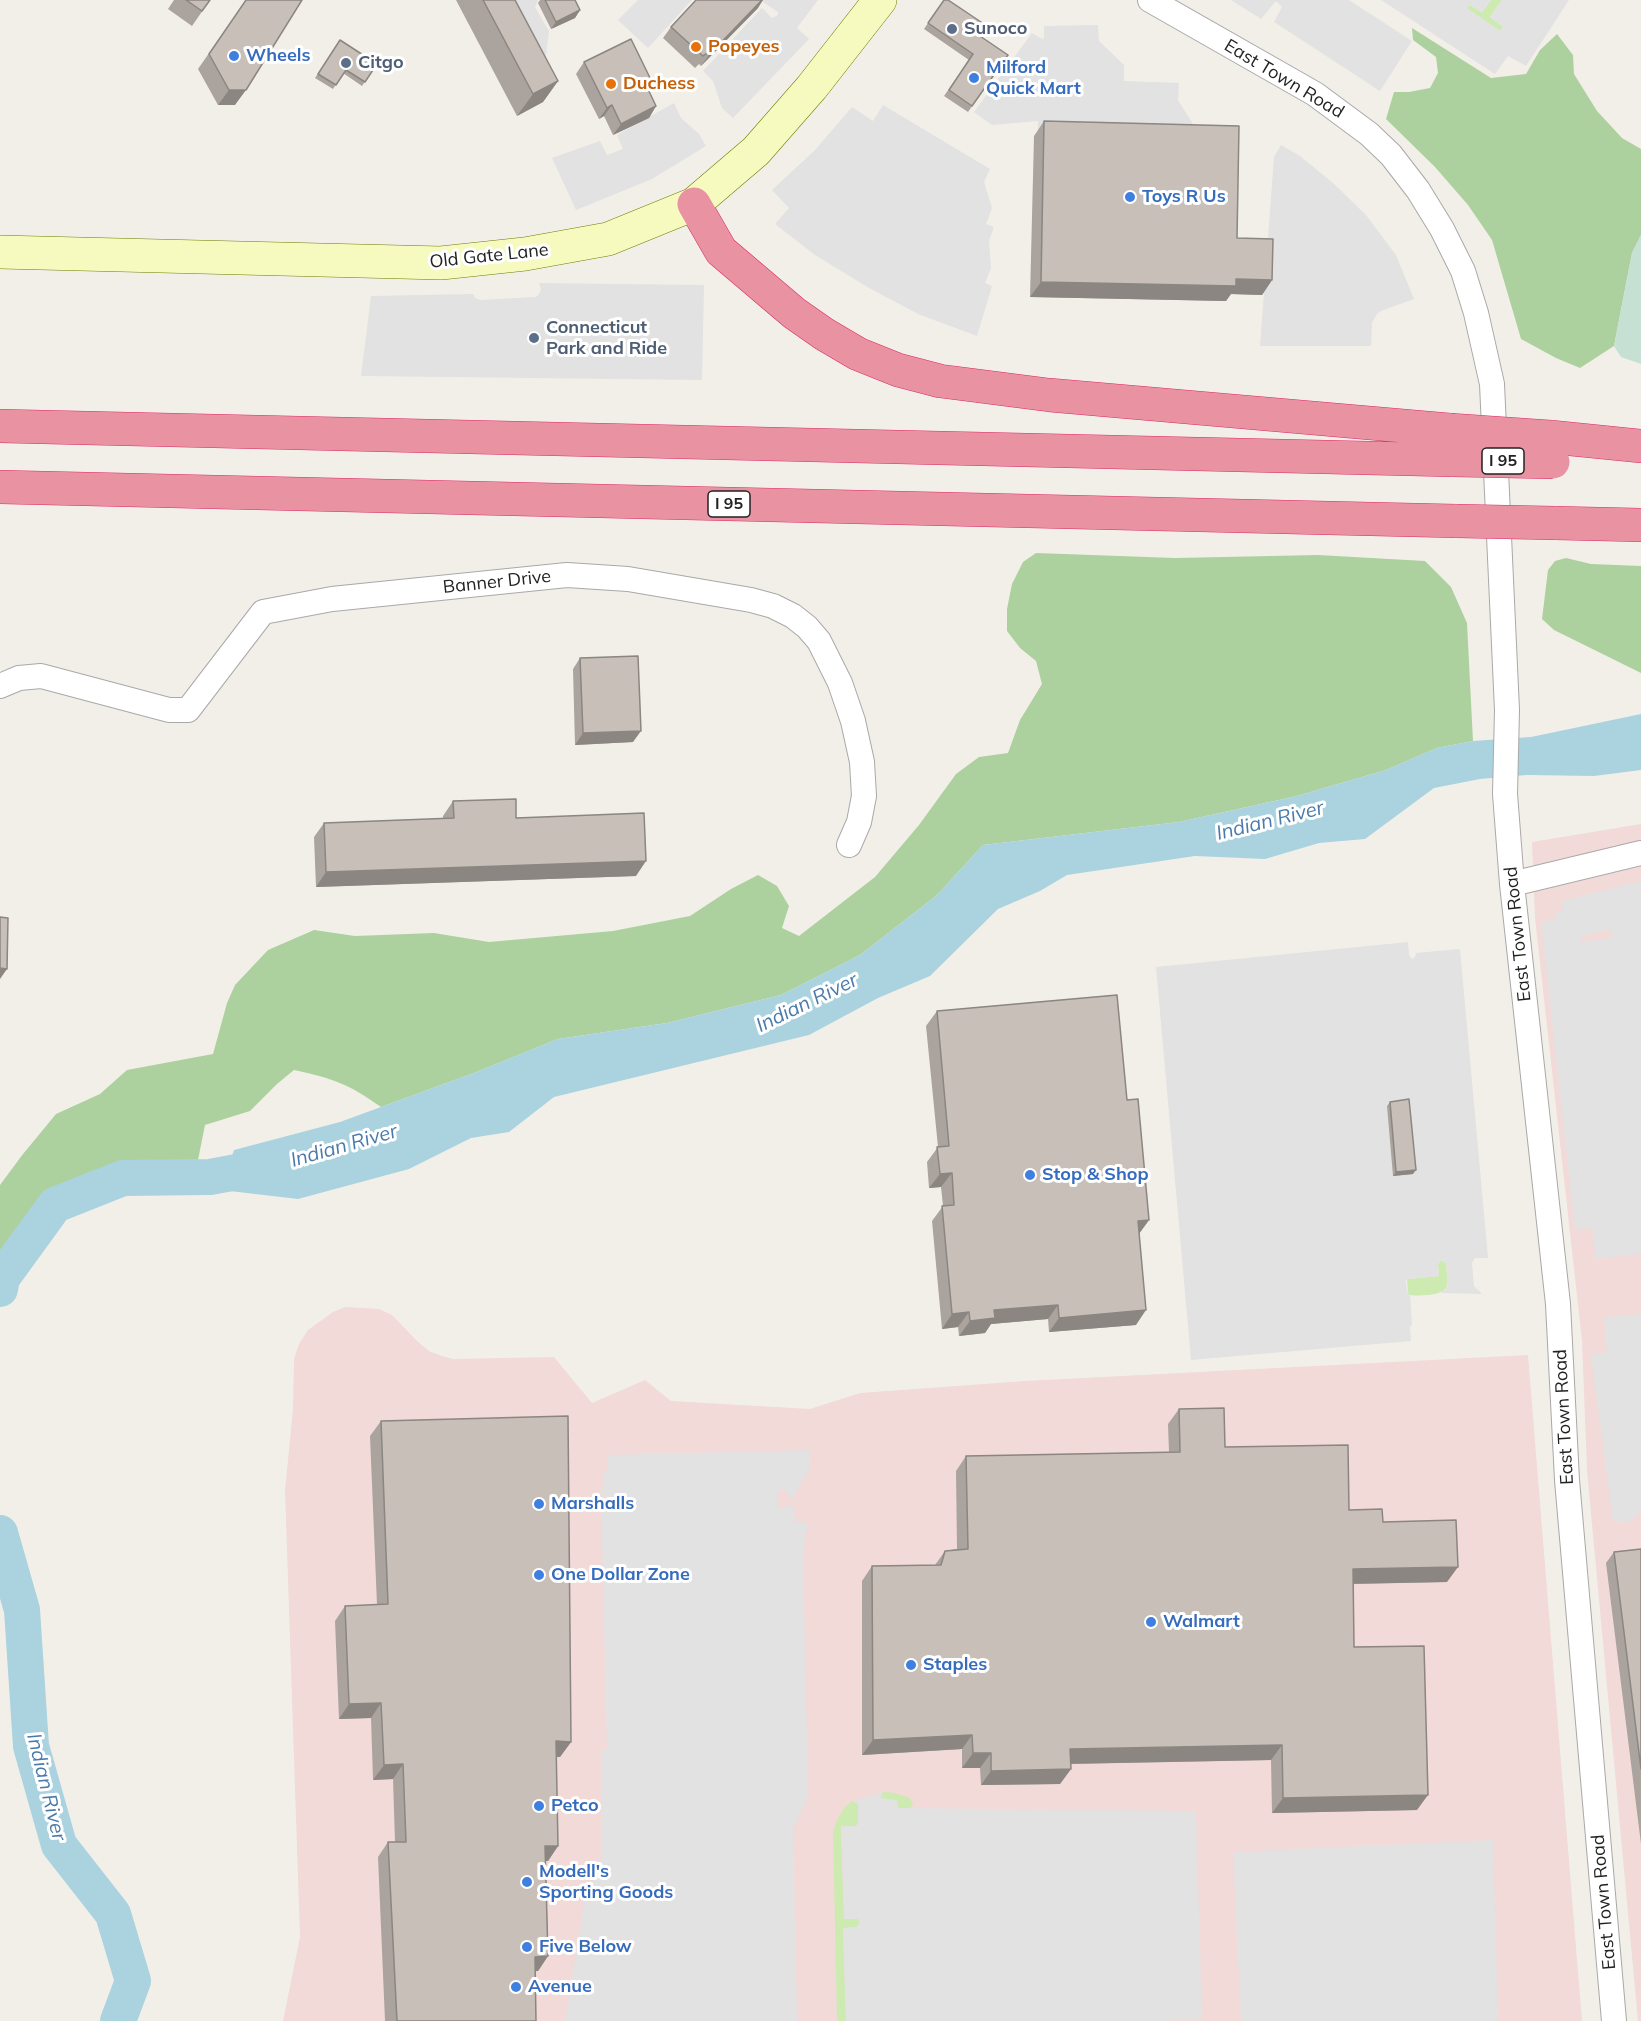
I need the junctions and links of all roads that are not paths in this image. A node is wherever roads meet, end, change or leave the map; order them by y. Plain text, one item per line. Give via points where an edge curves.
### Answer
1 (880, 0) edge
2 (1150, 0) edge
3 (694, 204) junction
4 (0, 252) edge
5 (0, 426) edge
6 (1451, 445) junction
7 (1641, 446) edge
8 (1552, 449) junction
9 (1641, 464) edge
10 (0, 487) edge
11 (364, 495) junction
12 (0, 506) edge
13 (1641, 525) edge
14 (0, 686) edge
15 (849, 845) dead end
16 (1641, 853) edge
17 (1512, 884) junction
18 (1614, 2021) edge

1 - 3 main road, Old Gate Lane via 756,151
2 - 17 street, East Town Road via 1276,71 1341,111 1369,134 1418,190 1463,271 1492,384 1506,710 1505,794
3 - 4 main road, Old Gate Lane via 608,239 525,255 441,263
3 - 6 highway via 722,251 794,313 858,354 898,369 940,381
5 - 6 highway
6 - 8 highway, bridge
7 - 8 highway
8 - 9 highway
10 - 11 highway, I 95
11 - 12 highway
11 - 13 highway, I 95, bridge
14 - 15 street, Banner Drive via 19,678 41,676 169,711 188,710 263,612 332,599 590,575 751,600 773,606 807,627 819,641 840,683 854,722 864,796
16 - 17 street
17 - 18 street, East Town Road via 1557,1295 1567,1480

